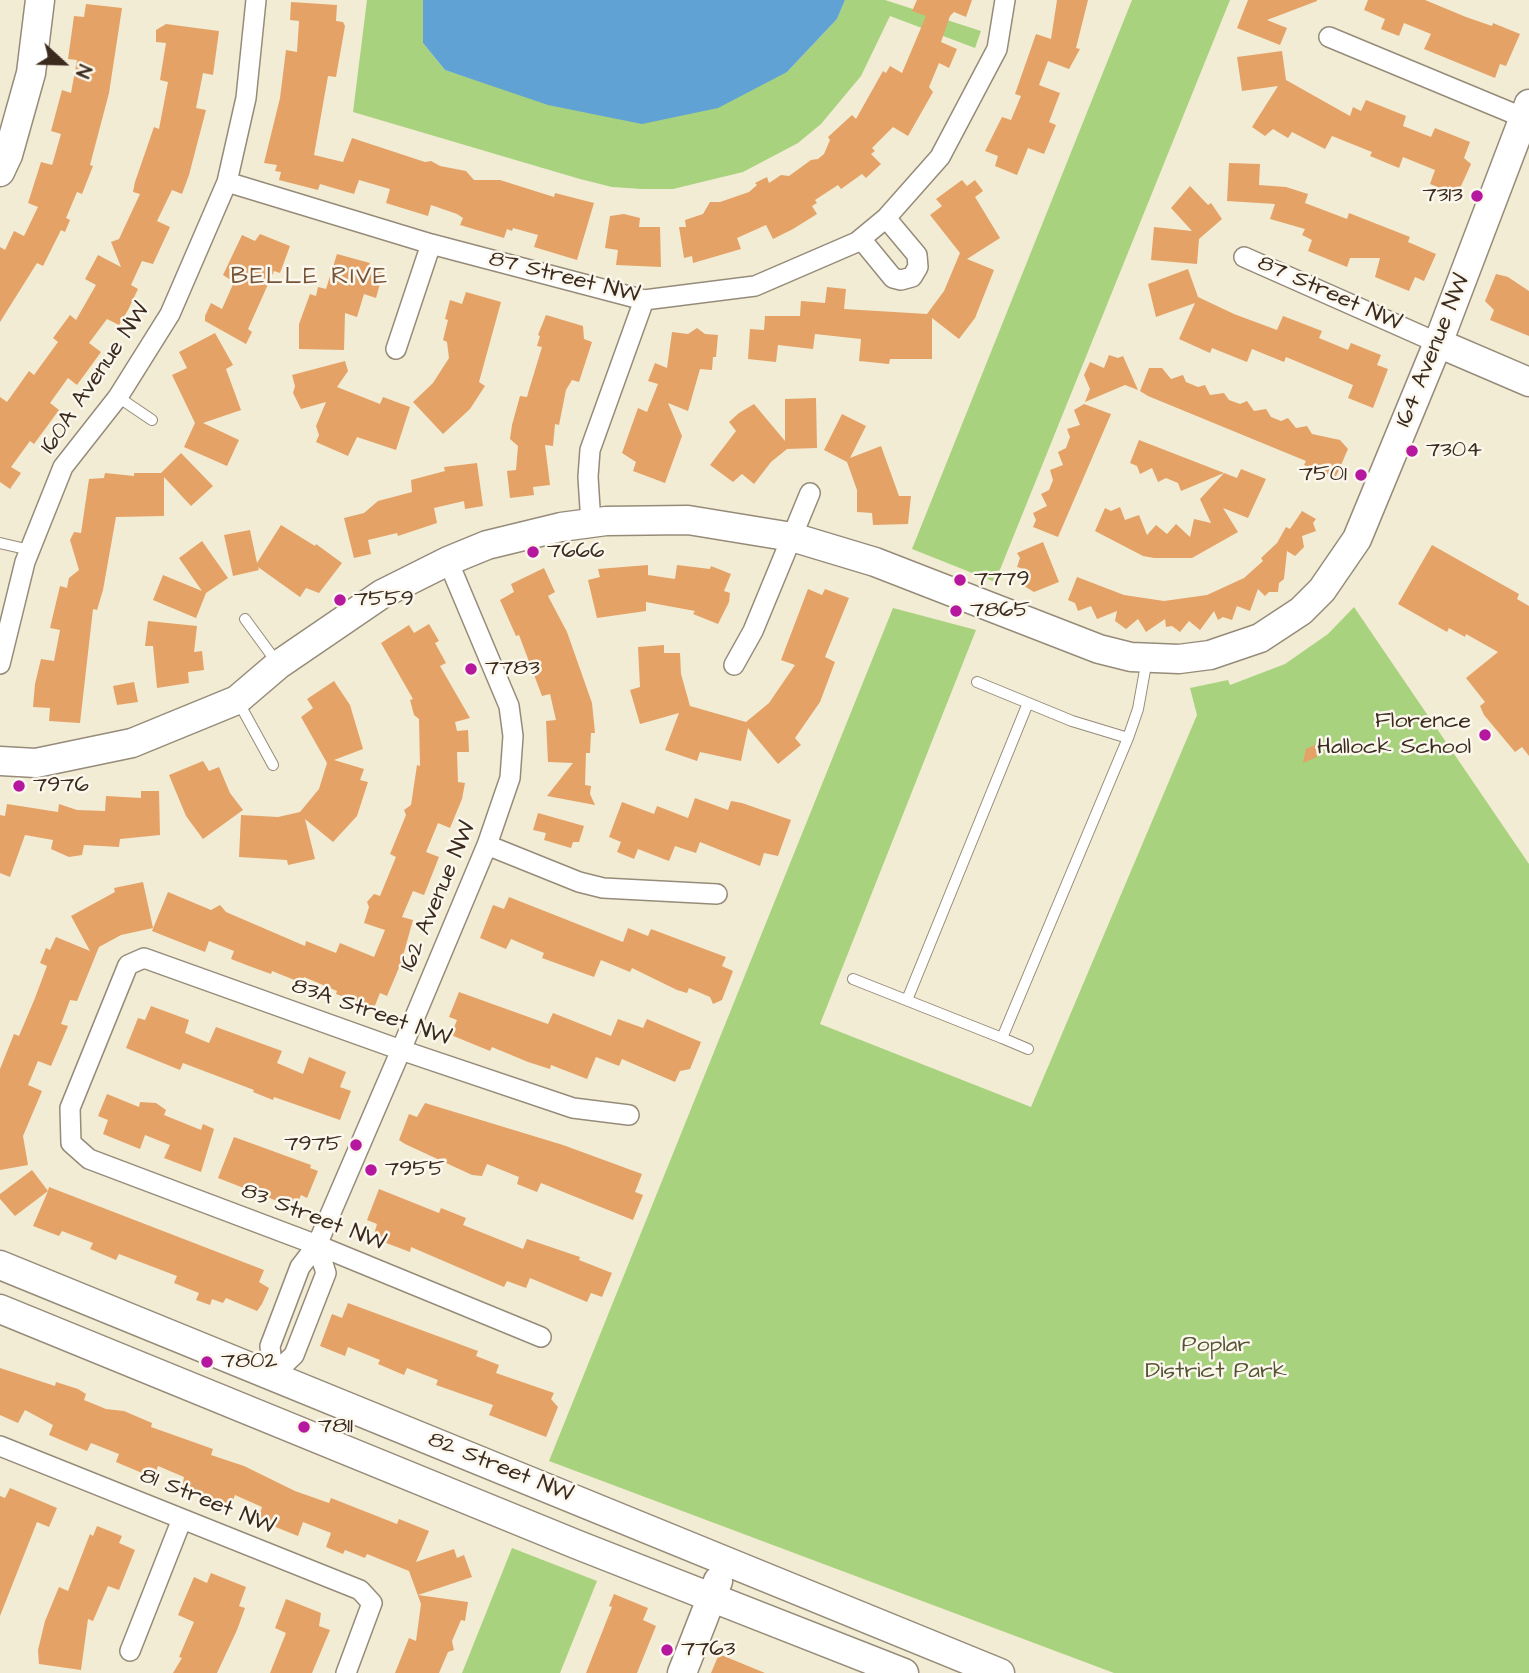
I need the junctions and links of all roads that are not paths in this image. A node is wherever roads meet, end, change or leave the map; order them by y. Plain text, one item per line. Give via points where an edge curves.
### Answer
1 (40, 0) edge
2 (256, 0) edge
3 (1005, 0) edge
4 (1329, 37) dead end
5 (1527, 114) edge
6 (0, 172) edge
7 (227, 182) junction
8 (886, 218) junction
9 (859, 240) junction
10 (431, 244) junction
11 (1244, 257) dead end
12 (644, 300) junction
13 (1438, 343) junction
14 (396, 349) dead end
15 (1529, 382) edge
16 (118, 397) junction
17 (152, 419) dead end
18 (810, 493) dead end
19 (591, 524) junction
20 (792, 537) junction
21 (0, 543) edge
22 (30, 550) junction
23 (447, 561) junction
24 (245, 619) dead end
25 (1147, 659) junction
26 (0, 664) edge
27 (278, 665) junction
28 (734, 665) dead end
29 (978, 682) dead end
30 (237, 700) junction
31 (1028, 703) junction
32 (1128, 738) junction
33 (0, 761) edge
34 (273, 765) dead end
35 (488, 845) junction
36 (717, 894) dead end
37 (853, 979) dead end
38 (906, 1000) junction
39 (1002, 1038) junction
40 (1028, 1049) dead end
41 (401, 1050) junction
42 (629, 1115) dead end
43 (71, 1143) joint
44 (317, 1245) junction
45 (0, 1265) edge
46 (0, 1309) edge
47 (541, 1337) dead end
48 (273, 1375) junction
49 (258, 1413) junction
50 (0, 1446) edge
51 (182, 1519) junction
52 (726, 1561) junction
53 (712, 1596) junction
54 (130, 1651) dead end
55 (346, 1673) edge
56 (682, 1673) edge
57 (904, 1673) edge
58 (1000, 1673) edge

1 - 6 street via 31,73
2 - 7 street, 160A Avenue NW via 246,98
3 - 8 street, 87 Street NW via 997,49 940,157
4 - 5 street
5 - 13 street, 164 Avenue NW
7 - 10 street, 87 Street NW
7 - 16 street, 160A Avenue NW via 170,314
8 - 9 street, 87 Street NW
8 - 9 street via 917,255 918,267 912,277 893,278
9 - 12 street, 87 Street NW via 755,286
10 - 12 street, 87 Street NW
10 - 14 street
11 - 13 street, 87 Street NW
12 - 19 street via 590,450
13 - 15 street, 87 Street NW
13 - 25 street, 164 Avenue NW via 1357,539 1322,590 1282,625 1238,647 1179,659
16 - 17 lane
16 - 22 street, 160A Avenue NW via 63,467
18 - 20 street
19 - 20 street, 164 Avenue NW via 688,520
19 - 23 street, 164 Avenue NW via 487,545
20 - 25 street, 164 Avenue NW via 875,562 1099,649
20 - 28 street
21 - 22 lane
22 - 26 street, 160A Avenue NW
23 - 27 street, 164 Avenue NW via 382,594
23 - 35 street, 162 Avenue NW via 511,719 510,778
24 - 27 lane
25 - 32 lane
27 - 30 street, 164 Avenue NW
29 - 31 lane
30 - 33 street, 164 Avenue NW via 132,743 36,763
30 - 34 lane
31 - 32 lane
31 - 38 lane
32 - 39 lane
35 - 36 street via 603,888
35 - 41 street, 162 Avenue NW
37 - 38 lane
38 - 39 lane
39 - 40 lane
41 - 42 street, 83A Street NW via 573,1108
41 - 43 street, 83A Street NW via 144,958 128,965 70,1108
41 - 44 street, 162 Avenue NW
43 - 44 street, 83 Street NW via 89,1159
44 - 47 street, 83 Street NW
44 - 48 street, 162 Avenue NW via 300,1267 270,1346
44 - 48 street via 327,1273 294,1355
45 - 48 street, 82 Street NW
46 - 49 street, 82 Street NW
48 - 49 street
48 - 52 street, 82 Street NW
49 - 53 street, 82 Street NW
50 - 51 street, 81 Street NW
51 - 54 street
51 - 55 street, 81 Street NW via 360,1590 372,1603
52 - 53 street
52 - 58 street, 82 Street NW
53 - 56 street
53 - 57 street, 82 Street NW

